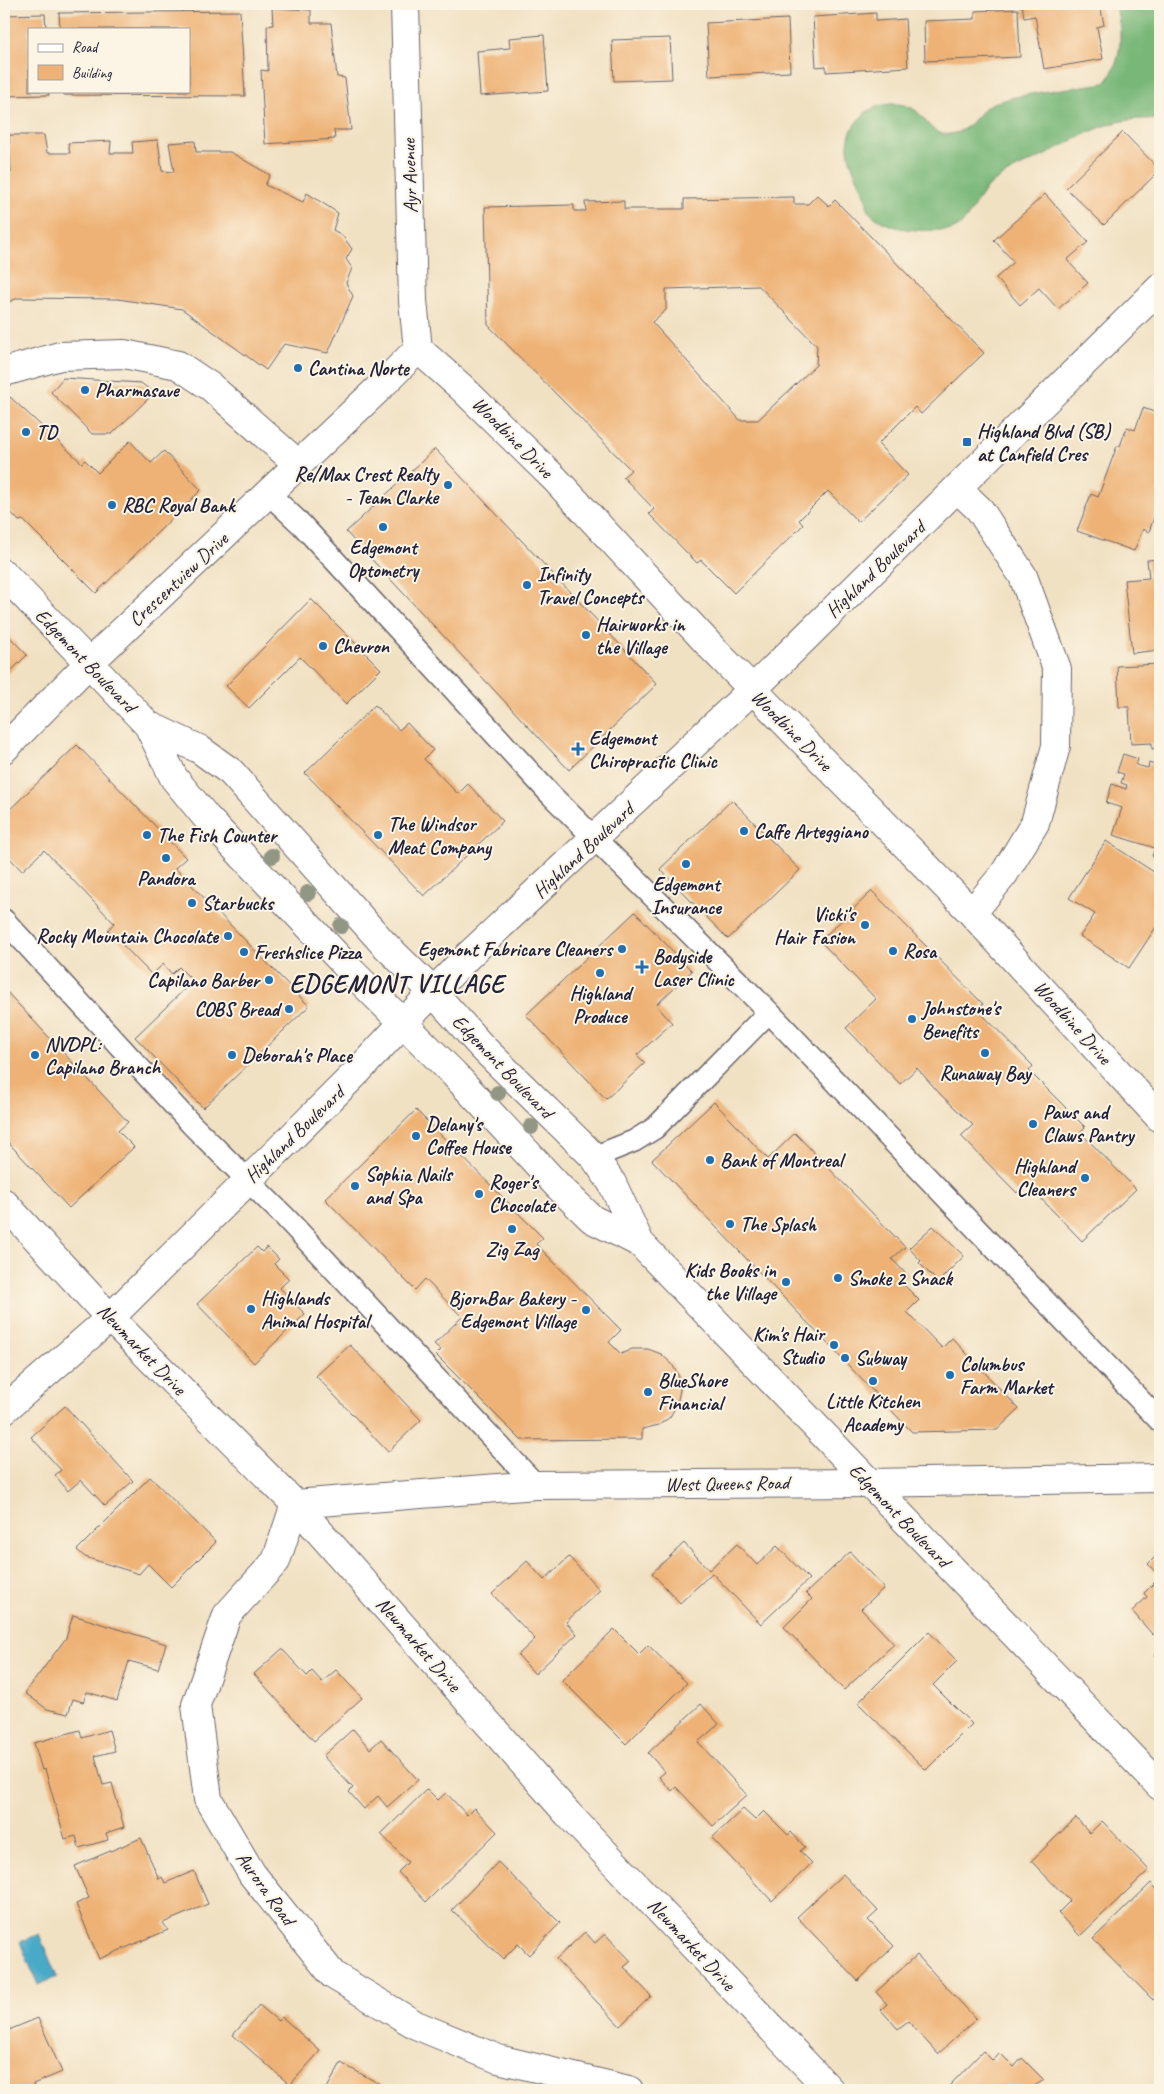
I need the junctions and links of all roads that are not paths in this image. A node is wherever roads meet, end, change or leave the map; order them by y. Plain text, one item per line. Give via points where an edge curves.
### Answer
1 (405, 4) edge
2 (1160, 288) edge
3 (418, 349) junction
4 (4, 372) edge
5 (298, 464) junction
6 (957, 488) junction
7 (268, 493) junction
8 (4, 574) edge
9 (89, 663) junction
10 (752, 690) junction
11 (148, 725) junction
12 (4, 749) edge
13 (595, 838) junction
14 (972, 913) junction
15 (4, 920) edge
16 (432, 992) junction
17 (769, 1012) junction
18 (403, 1023) junction
19 (1160, 1118) edge
20 (594, 1157) junction
21 (246, 1180) junction
22 (4, 1202) edge
23 (640, 1243) junction
24 (110, 1318) junction
25 (4, 1410) edge
26 (1160, 1421) edge
27 (1160, 1478) edge
28 (869, 1483) junction
29 (536, 1485) junction
30 (295, 1504) junction
31 (1160, 1786) edge
32 (629, 2090) edge
33 (830, 2090) edge

1 - 3 street, Ayr Avenue via 413,300
2 - 6 street, Highland Boulevard
3 - 5 street, Crescentview Drive
3 - 10 street, Woodbine Drive via 555,479
4 - 5 street via 60,356 124,354 178,365 211,387
5 - 7 street, Crescentview Drive
6 - 10 street, Highland Boulevard
6 - 14 street via 980,510 1024,576 1058,669 1056,746 1035,823 1004,874
7 - 9 street, Crescentview Drive
7 - 13 lane via 302,525
8 - 9 street, Edgemont Boulevard
9 - 11 street, Edgemont Boulevard
9 - 12 street, Crescentview Drive
10 - 13 street, Highland Boulevard
10 - 14 street, Woodbine Drive
11 - 16 street, Edgemont Boulevard via 199,748 230,772
11 - 18 street, Edgemont Boulevard via 174,778 206,818
13 - 16 street, Highland Boulevard
13 - 17 lane
14 - 19 street, Woodbine Drive
15 - 21 lane
16 - 18 street, Highland Boulevard
16 - 20 street, Edgemont Boulevard via 482,1047
17 - 20 lane via 655,1128 634,1141
17 - 26 lane
18 - 21 street, Highland Boulevard
18 - 23 street, Edgemont Boulevard via 592,1219
20 - 23 street, Edgemont Boulevard via 612,1183
21 - 24 street, Highland Boulevard
21 - 29 lane via 285,1217
22 - 24 street, Newmarket Drive
23 - 28 street, Edgemont Boulevard
24 - 25 street, Highland Boulevard
24 - 30 street, Newmarket Drive
27 - 28 street, West Queens Road
28 - 29 street, West Queens Road
28 - 31 street, Edgemont Boulevard
29 - 30 street, West Queens Road
30 - 32 street, Aurora Road via 276,1561 227,1615 196,1705 208,1799 252,1874 333,1975 416,2025 498,2059
30 - 33 street, Newmarket Drive via 568,1814

